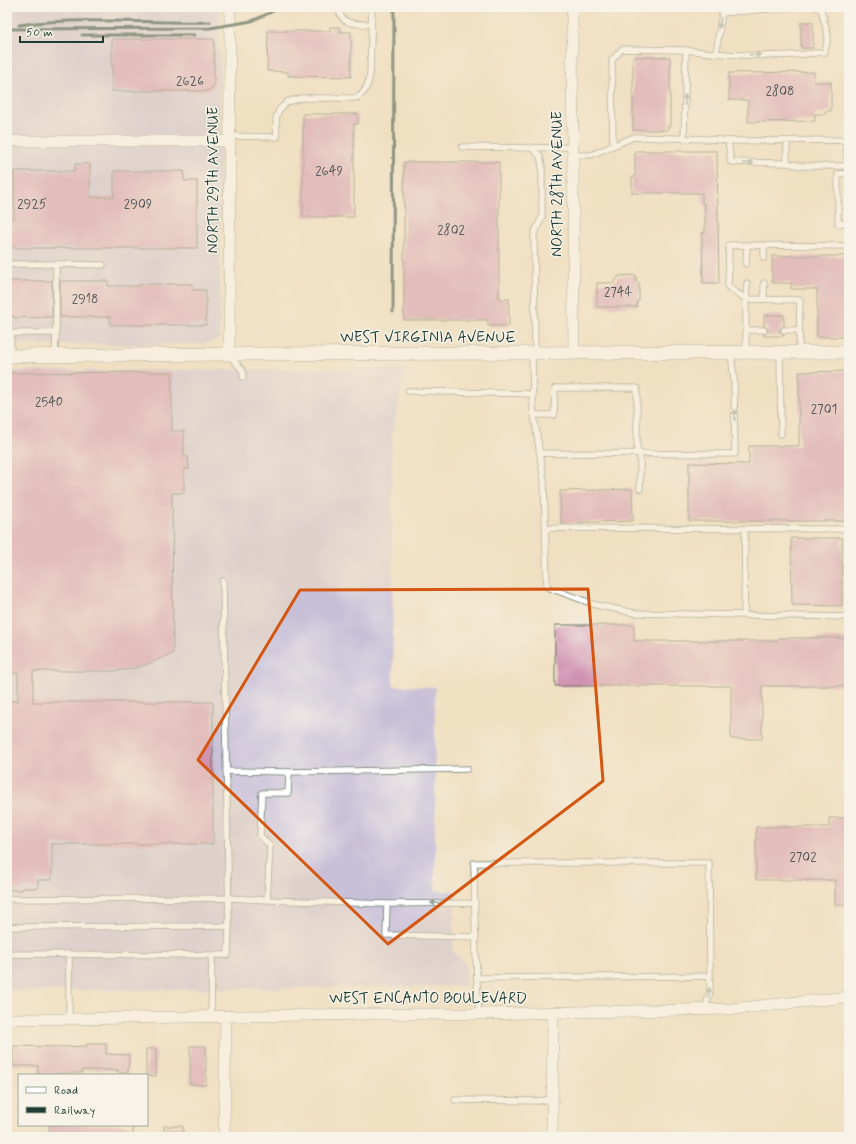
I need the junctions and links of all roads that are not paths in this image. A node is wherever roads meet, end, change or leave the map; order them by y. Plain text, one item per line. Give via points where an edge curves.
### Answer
1 (230, 7) edge
2 (339, 7) edge
3 (372, 7) edge
4 (793, 7) edge
5 (814, 7) edge
6 (572, 9) edge
7 (371, 24) junction
8 (686, 50) junction
9 (716, 54) junction
10 (230, 139) junction
11 (684, 139) junction
12 (848, 140) edge
13 (7, 141) edge
14 (728, 141) junction
15 (787, 141) junction
16 (613, 146) junction
17 (462, 148) dead end
18 (532, 148) junction
19 (573, 151) junction
20 (787, 163) junction
21 (848, 166) junction
22 (849, 173) edge
23 (849, 222) edge
24 (747, 245) junction
25 (764, 245) junction
26 (849, 246) edge
27 (764, 258) dead end
28 (7, 264) edge
29 (56, 264) junction
30 (746, 264) dead end
31 (103, 265) dead end
32 (747, 283) dead end
33 (764, 283) dead end
34 (746, 299) junction
35 (764, 299) junction
36 (746, 330) junction
37 (764, 330) dead end
38 (784, 330) dead end
39 (799, 330) junction
40 (56, 333) junction
41 (780, 352) junction
42 (799, 352) junction
43 (849, 352) edge
44 (731, 353) junction
45 (746, 353) junction
46 (228, 354) junction
47 (533, 354) junction
48 (574, 354) junction
49 (9, 356) edge
50 (55, 356) junction
51 (243, 377) dead end
52 (408, 391) dead end
53 (533, 394) junction
54 (534, 415) junction
55 (781, 434) dead end
56 (540, 454) junction
57 (638, 454) junction
58 (640, 489) dead end
59 (546, 528) junction
60 (745, 529) junction
61 (848, 529) edge
62 (223, 581) dead end
63 (849, 592) edge
64 (744, 615) junction
65 (849, 617) edge
66 (468, 769) dead end
67 (226, 771) junction
68 (289, 772) junction
69 (7, 898) edge
70 (229, 898) junction
71 (267, 900) junction
72 (475, 903) junction
73 (387, 904) junction
74 (229, 926) junction
75 (7, 927) edge
76 (476, 937) junction
77 (7, 954) edge
78 (69, 954) junction
79 (212, 955) junction
80 (710, 976) junction
81 (477, 978) junction
82 (849, 998) edge
83 (705, 1009) junction
84 (553, 1013) junction
85 (479, 1014) junction
86 (211, 1016) junction
87 (226, 1016) junction
88 (7, 1019) edge
89 (69, 1019) junction
90 (552, 1099) junction
91 (455, 1100) dead end
92 (224, 1137) edge
93 (552, 1137) edge

1 - 10 street, NORTH 29TH AVENUE
2 - 7 lane via 339,13 346,21 353,24
3 - 7 lane
4 -> 9 lane via 722,13
9 -> 5 lane via 801,55 825,52 828,36 822,10
6 - 19 street, NORTH 28TH AVENUE
7 - 10 lane via 370,74 364,93 357,98 302,98 287,102 279,110 276,118 277,137
8 - 9 lane
11 -> 8 lane
8 - 16 lane via 622,49 612,60
10 - 13 street
10 - 46 street, NORTH 29TH AVENUE
11 - 14 lane
11 - 16 lane via 634,137
12 - 15 lane
12 - 21 lane
14 - 15 lane
14 -> 20 lane via 731,162
15 - 20 lane
16 - 19 lane via 591,155
17 - 18 lane
18 - 19 lane
18 - 47 lane via 540,156 542,165 542,217 534,234
19 - 48 street, NORTH 28TH AVENUE
20 - 21 lane via 801,166
21 - 22 lane
22 - 23 lane via 838,174 838,224
24 - 25 lane
24 - 30 lane
24 - 34 lane via 729,245 728,287
25 - 26 lane
25 - 27 lane
28 - 29 lane
29 - 31 lane
29 - 40 lane
32 - 34 lane
33 - 35 lane
34 - 35 lane
34 - 36 lane
35 - 39 lane via 800,300
36 - 37 lane
36 - 45 lane
38 - 39 lane
39 - 42 lane
40 - 49 lane via 11,333
40 - 50 lane
41 - 42 street, WEST VIRGINIA AVENUE
41 - 45 street, WEST VIRGINIA AVENUE
41 - 55 lane
42 - 43 street, WEST VIRGINIA AVENUE
44 - 45 street, WEST VIRGINIA AVENUE
44 - 48 street, WEST VIRGINIA AVENUE
57 -> 44 lane via 735,454
46 - 47 street, WEST VIRGINIA AVENUE
46 - 50 street, WEST VIRGINIA AVENUE
46 - 51 lane via 243,371
47 - 48 street, WEST VIRGINIA AVENUE
47 - 53 lane
49 - 50 street, WEST VIRGINIA AVENUE
52 - 53 lane
53 - 54 lane
54 - 56 lane
54 - 57 lane via 554,415 555,388 637,388
56 - 57 lane
56 - 59 lane
57 - 58 lane
59 - 60 lane
59 - 64 lane via 547,588 596,605 634,613
60 - 61 lane
60 - 64 lane
61 - 63 lane
62 - 67 lane
64 - 65 lane
66 - 68 lane
67 - 68 lane
67 - 70 lane
68 - 71 lane via 288,793 262,793 260,836 270,846
69 - 70 lane
70 - 71 lane
70 - 74 lane
71 - 73 lane
72 -> 73 lane
72 - 76 lane
72 - 80 lane via 474,863 709,863
73 - 76 lane via 386,935
74 - 75 lane
74 - 79 lane via 228,955
76 - 81 lane
77 - 78 lane
78 - 79 lane
78 - 89 lane
79 - 86 lane
80 - 81 lane
83 -> 80 lane via 710,992
81 - 85 lane
82 - 83 street, WEST ENCANTO BOULEVARD
83 - 84 street, WEST ENCANTO BOULEVARD
84 - 85 street, WEST ENCANTO BOULEVARD
84 - 90 street
85 - 87 street, WEST ENCANTO BOULEVARD
86 - 87 street, WEST ENCANTO BOULEVARD
86 - 89 street, WEST ENCANTO BOULEVARD
87 - 92 street
88 - 89 street, WEST ENCANTO BOULEVARD
90 - 91 lane
90 - 93 street

